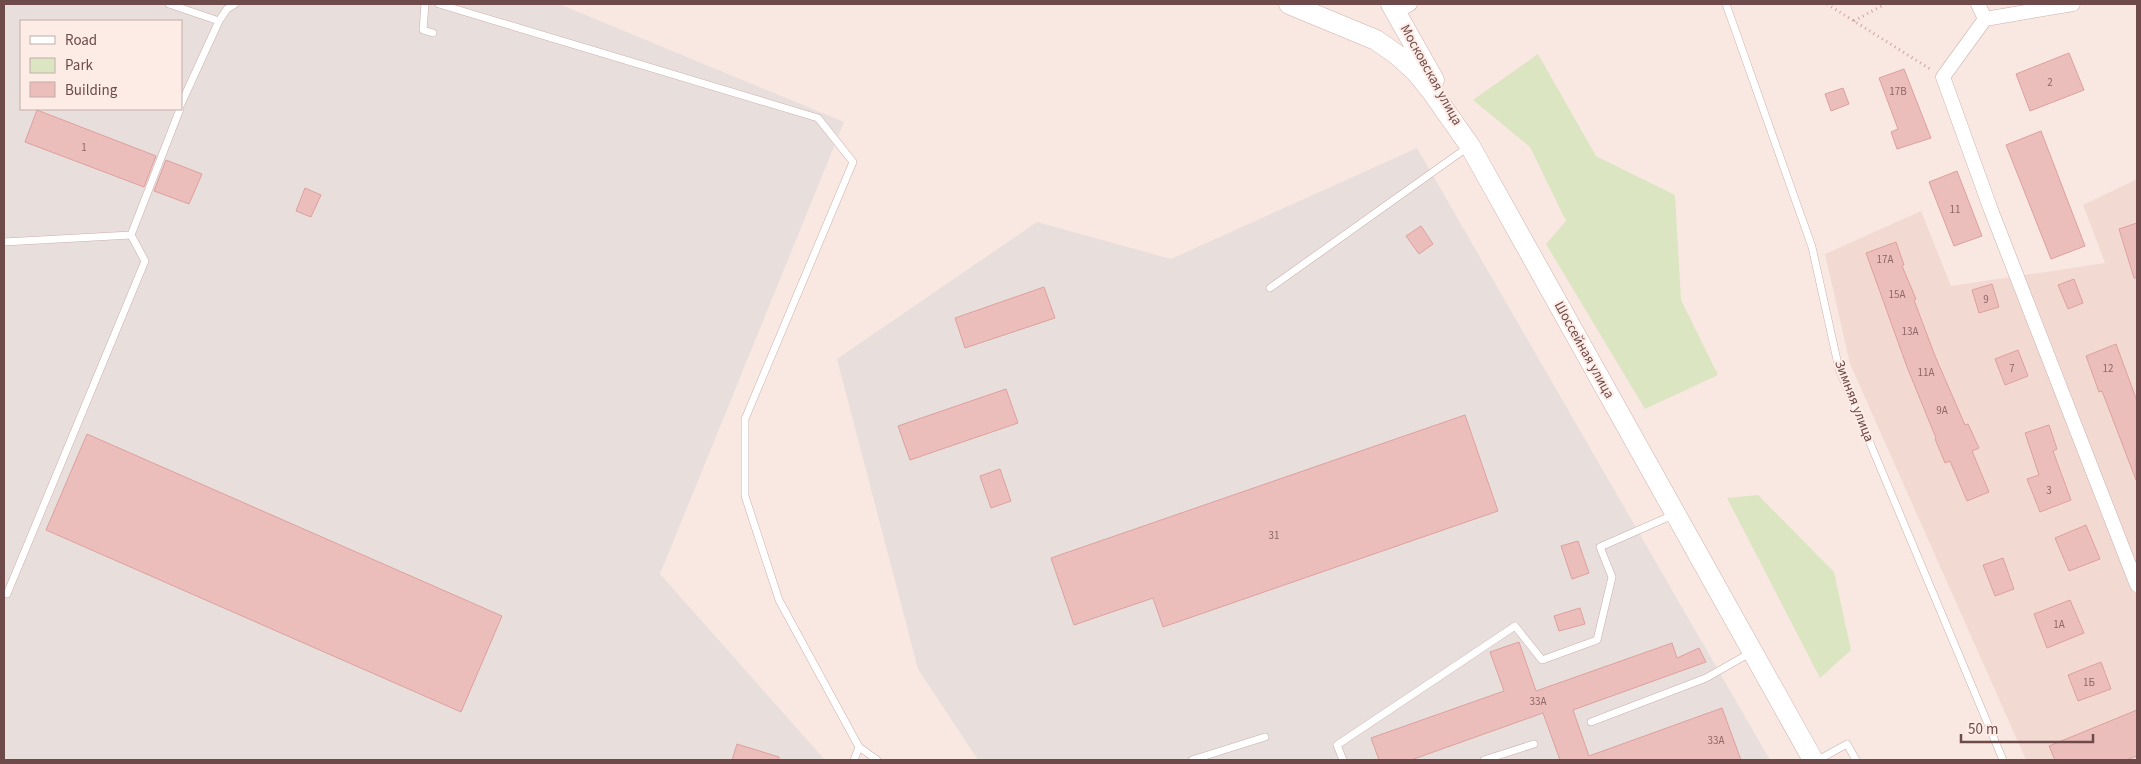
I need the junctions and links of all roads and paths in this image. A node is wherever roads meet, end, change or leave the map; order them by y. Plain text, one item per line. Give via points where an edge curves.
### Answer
1 (169, 4) edge
2 (234, 4) edge
3 (425, 4) edge
4 (439, 4) edge
5 (1289, 4) edge
6 (1726, 4) edge
7 (1827, 4) edge
8 (1885, 4) edge
9 (1978, 4) edge
10 (2073, 4) edge
11 (1399, 6) edge
12 (1985, 20) junction
13 (219, 21) junction
14 (1854, 21) junction
15 (433, 33) dead end
16 (1943, 77) junction
17 (182, 102) edge
18 (180, 110) edge
19 (1470, 146) junction
20 (131, 235) junction
21 (4, 242) edge
22 (1270, 288) dead end
23 (1675, 514) junction
24 (2137, 585) edge
25 (4, 593) edge
26 (1753, 652) junction
27 (1591, 722) dead end
28 (1265, 737) dead end
29 (1534, 744) dead end
30 (859, 747) junction
31 (854, 760) edge
32 (877, 760) edge
33 (1192, 760) edge
34 (1343, 760) edge
35 (1484, 760) edge
36 (1813, 760) edge
37 (1818, 760) edge
38 (1856, 760) edge
39 (2003, 760) edge

1 - 13 lane
2 - 13 lane
3 - 15 lane via 423,30
4 - 30 lane via 818,118 853,162 745,419 745,486 779,600
5 - 19 main road, Шоссейная улица via 1376,40 1396,54 1421,78
6 - 39 lane, Зимняя улица via 1812,247 1839,369
7 - 14 path
8 - 14 path
9 - 12 street
10 - 12 street
11 - 19 main road, Московская улица
12 - 16 street
13 - 17 lane
14 - 16 path
16 - 24 street via 1991,210
18 - 20 lane
19 - 22 lane
19 - 23 main road, Шоссейная улица
20 - 21 lane
20 - 25 lane via 145,262 7,594
23 - 26 main road, Шоссейная улица
23 - 34 lane via 1600,547 1612,577 1597,640 1542,660 1515,626 1337,745
26 - 27 lane via 1706,678
26 - 36 main road, Шоссейная улица
28 - 33 lane
29 - 35 lane
30 - 31 lane
30 - 32 lane
37 - 38 lane via 1847,744

